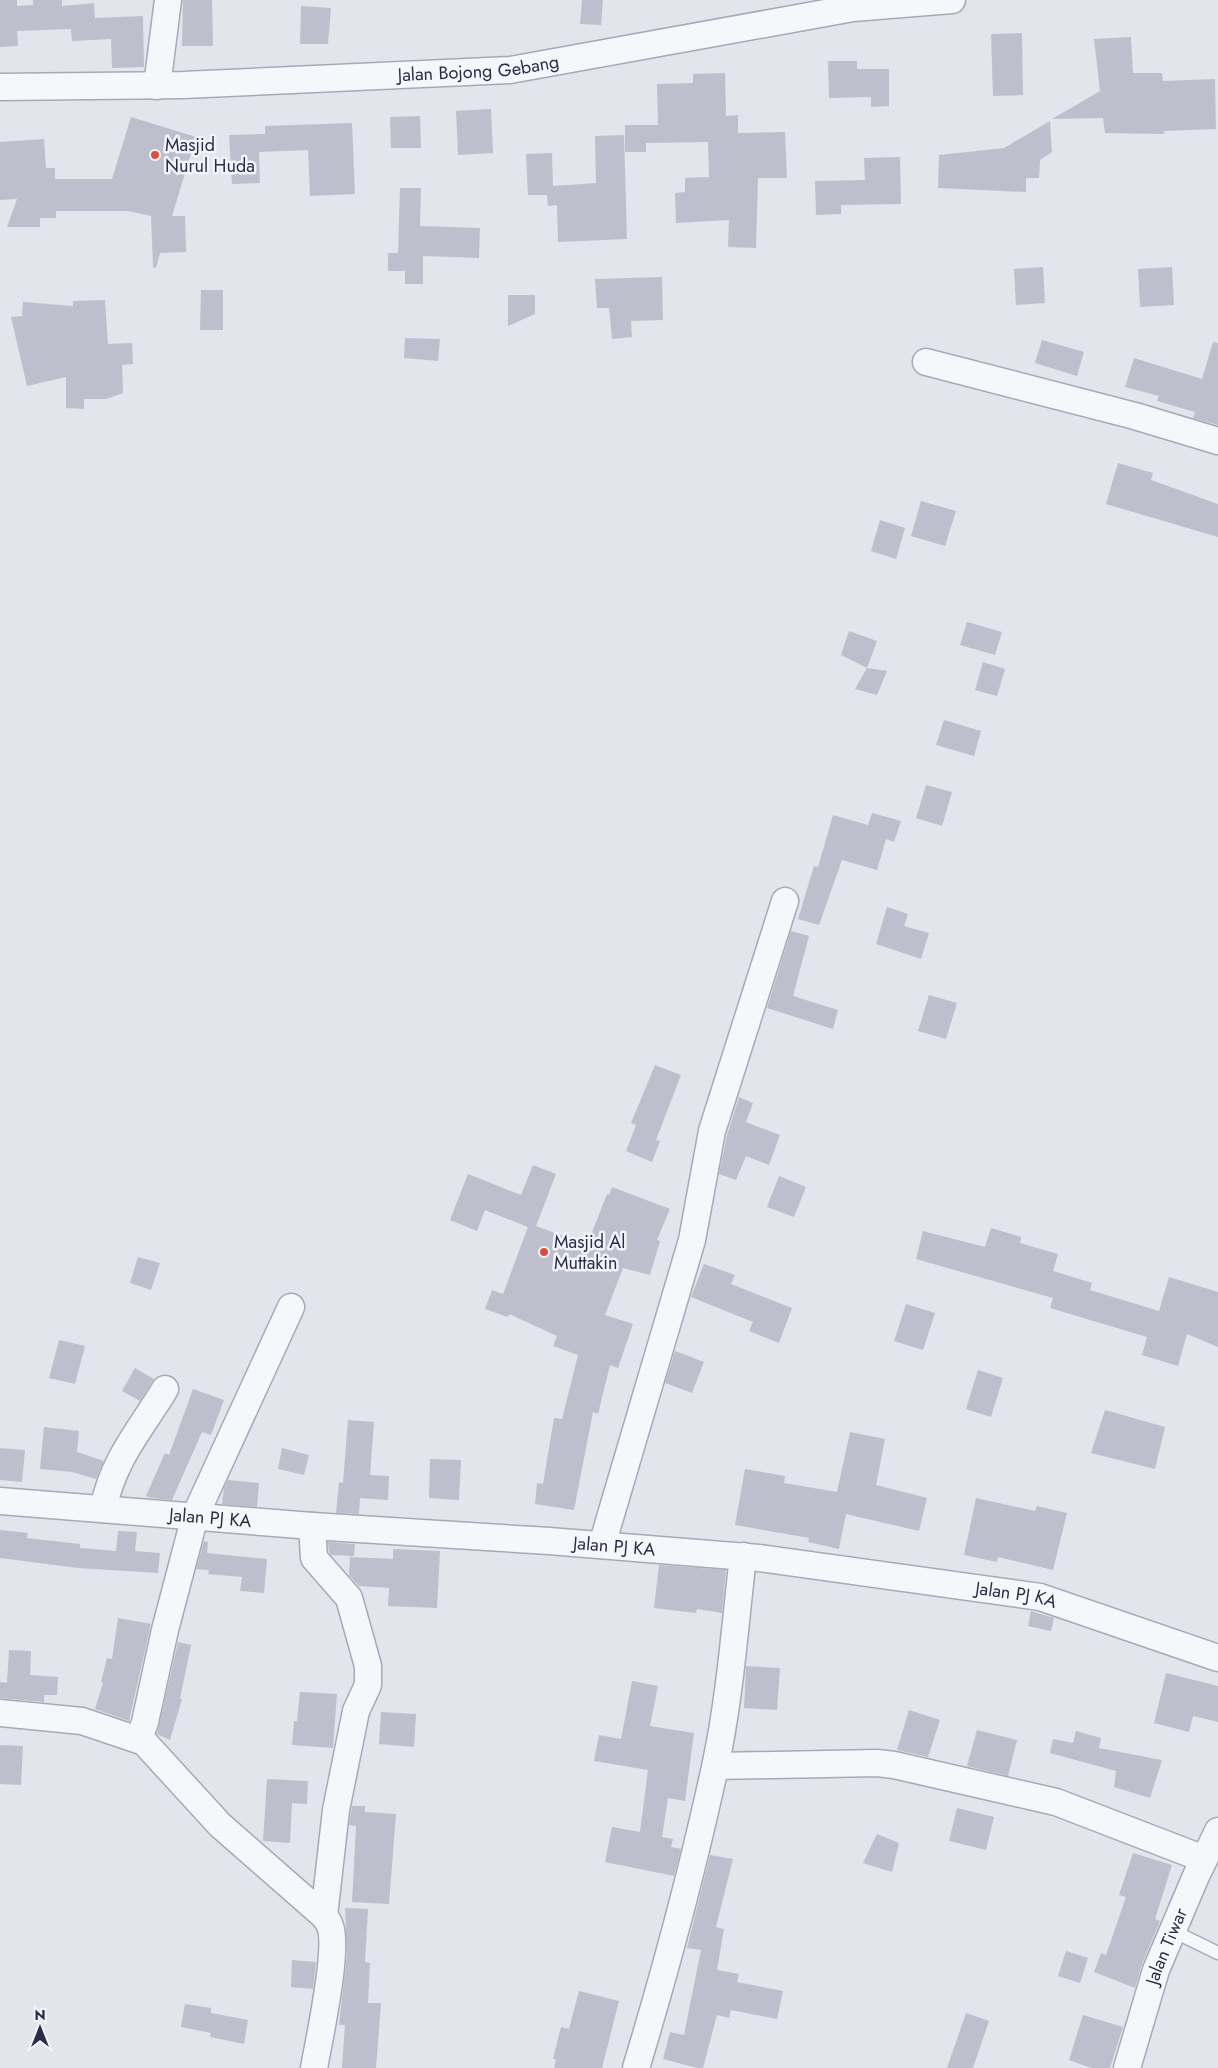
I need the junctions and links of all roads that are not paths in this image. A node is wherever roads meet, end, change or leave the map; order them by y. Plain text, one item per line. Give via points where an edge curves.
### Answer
1 (168, 0) edge
2 (952, 0) edge
3 (898, 2) edge
4 (157, 86) junction
5 (0, 87) edge
6 (926, 362) dead end
7 (1218, 441) edge
8 (785, 901) dead end
9 (291, 1308) dead end
10 (166, 1389) dead end
11 (0, 1501) edge
12 (103, 1509) junction
13 (195, 1516) junction
14 (312, 1526) junction
15 (602, 1545) junction
16 (743, 1556) junction
17 (1218, 1658) edge
18 (0, 1713) edge
19 (139, 1739) junction
20 (716, 1766) junction
21 (1218, 1831) edge
22 (1204, 1859) junction
23 (324, 1916) junction
24 (1172, 1931) junction
25 (1218, 1953) edge
26 (314, 2068) edge
27 (636, 2068) edge
28 (1127, 2068) edge

1 - 4 street
2 - 3 street, Jalan Bojong Gebang
3 - 4 street, Jalan Bojong Gebang via 510,70
4 - 5 street, Jalan Bojong Gebang
6 - 7 street
8 - 15 street via 712,1131 692,1240
9 - 13 street
10 - 12 street via 115,1468
11 - 12 street, Jalan PJ KA
12 - 13 street, Jalan PJ KA
13 - 14 street, Jalan PJ KA
13 - 19 street
14 - 15 street, Jalan PJ KA
14 - 23 street via 314,1558 349,1598 369,1676 356,1711 336,1810
15 - 16 street, Jalan PJ KA
16 - 17 street, Jalan PJ KA via 1040,1597
16 - 20 street
18 - 19 street via 82,1721
19 - 23 street via 220,1825
20 - 22 street via 894,1765 1056,1802
20 - 27 street via 666,1970
21 - 22 street, Jalan Tiwar
22 - 24 street, Jalan Tiwar
23 - 26 street via 332,1939
24 - 25 lane
24 - 28 street, Jalan Tiwar via 1156,1970

